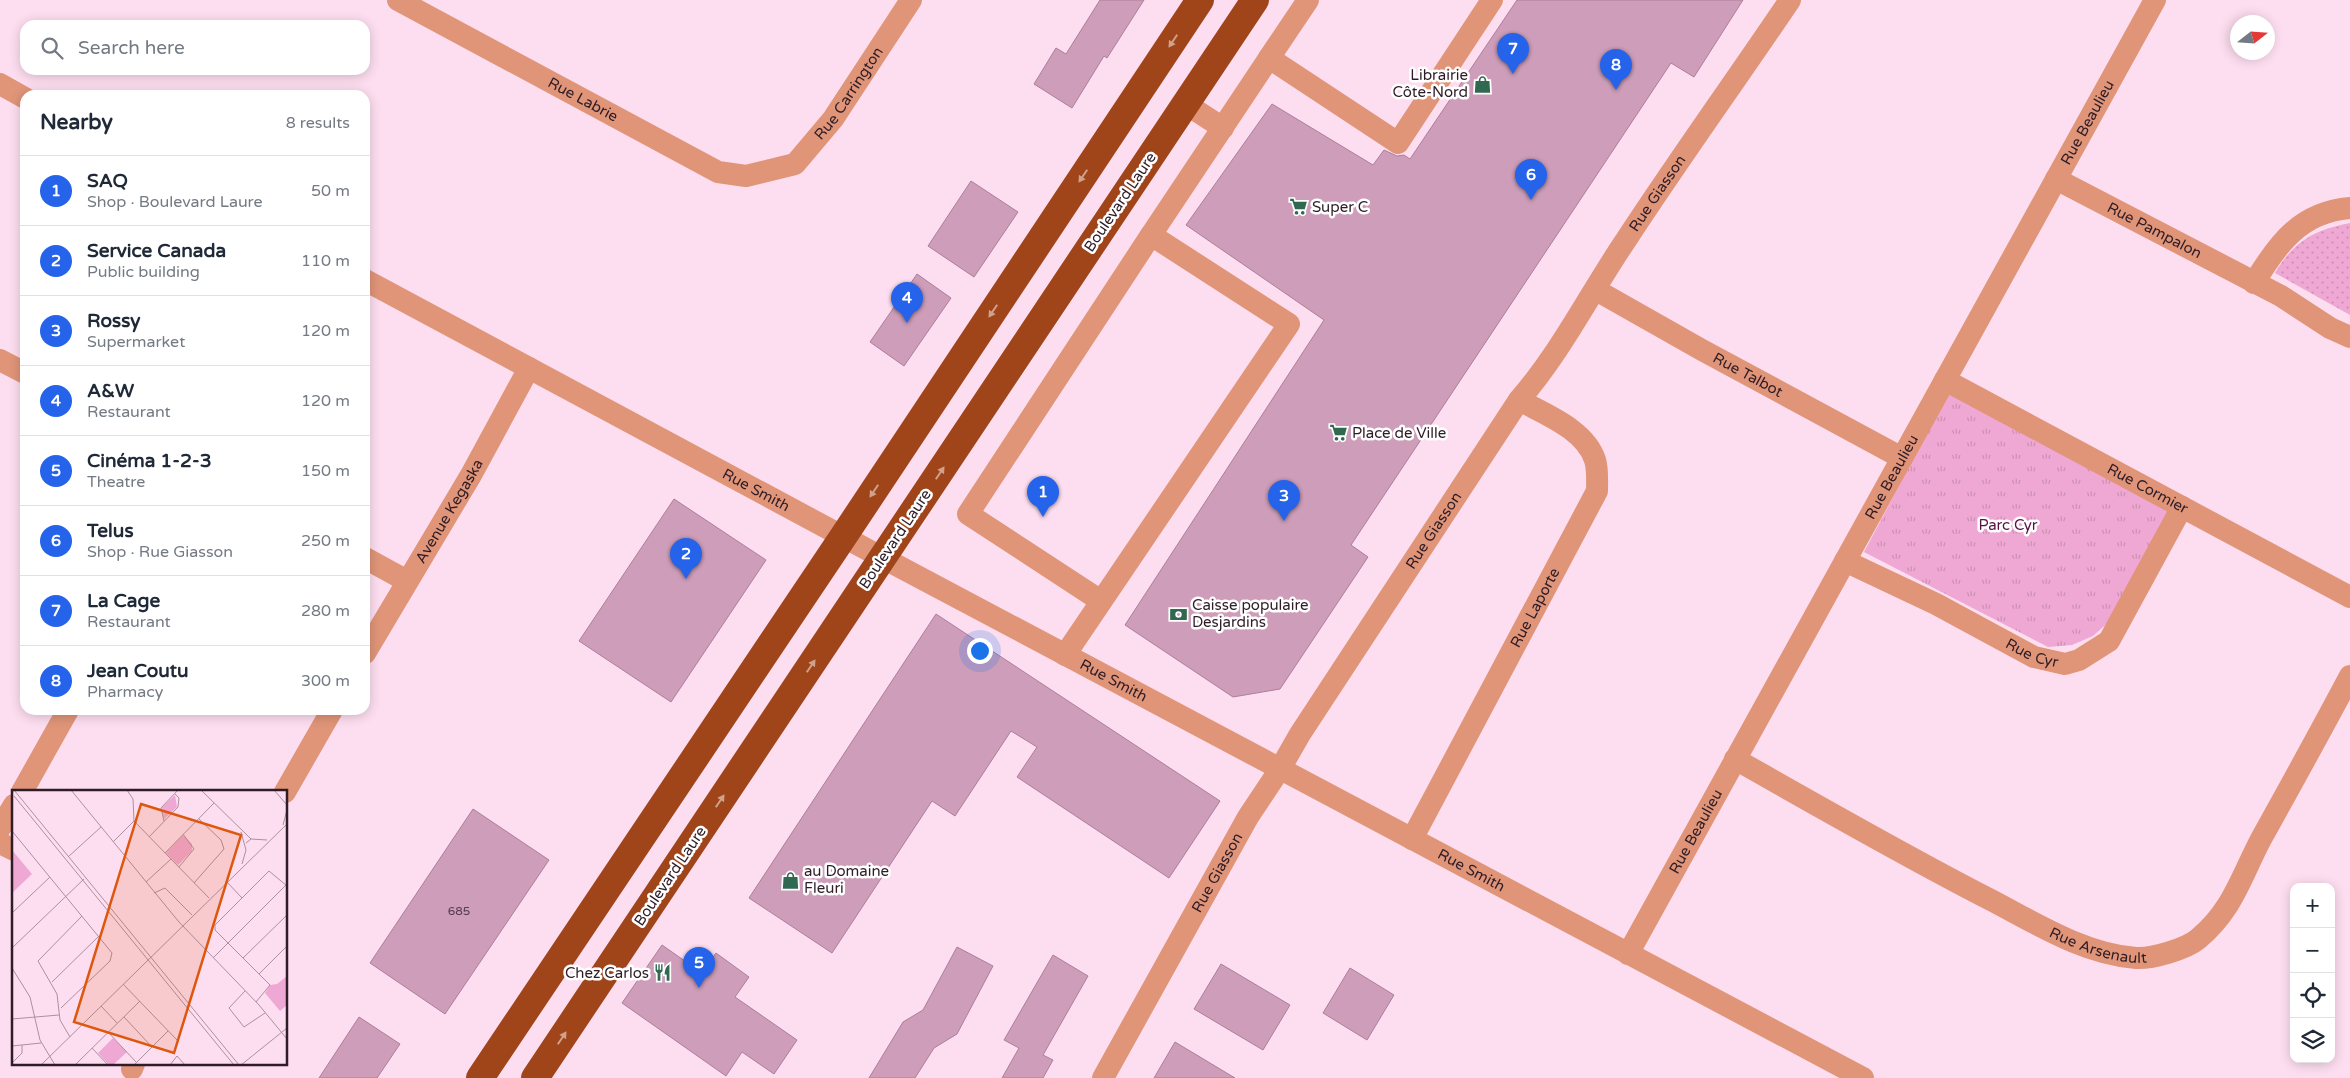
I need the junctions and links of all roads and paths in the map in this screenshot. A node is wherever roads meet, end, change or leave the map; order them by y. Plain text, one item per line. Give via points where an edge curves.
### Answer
1 (398, 0) edge
2 (911, 0) edge
3 (1200, 0) edge
4 (1255, 0) edge
5 (1308, 0) edge
6 (1492, 0) edge
7 (1790, 0) edge
8 (2155, 0) edge
9 (1269, 58) junction
10 (0, 84) edge
11 (20, 95) edge
12 (1186, 104) junction
13 (1223, 128) junction
14 (773, 170) joint
15 (2056, 179) junction
16 (2350, 208) edge
17 (1151, 235) junction
18 (370, 283) edge
19 (2254, 283) junction
20 (1596, 290) junction
21 (2350, 337) edge
22 (1, 364) edge
23 (529, 368) junction
24 (20, 372) edge
25 (1945, 380) junction
26 (1519, 400) junction
27 (1902, 458) junction
28 (2182, 507) junction
29 (843, 537) junction
30 (883, 558) junction
31 (370, 561) edge
32 (1845, 561) junction
33 (408, 581) junction
34 (2350, 597) edge
35 (1101, 601) junction
36 (370, 645) edge
37 (1064, 655) junction
38 (2350, 676) edge
39 (65, 715) edge
40 (329, 715) edge
41 (1735, 759) junction
42 (1280, 769) junction
43 (23, 790) edge
44 (286, 790) edge
45 (12, 808) edge
46 (0, 828) edge
47 (1412, 839) junction
48 (0, 843) edge
49 (12, 849) edge
50 (1628, 954) junction
51 (1848, 1075) edge
52 (480, 1078) edge
53 (534, 1078) edge
54 (1103, 1078) edge

1 - 14 street, Rue Labrie via 718,172 746,176
2 - 14 street, Rue Carrington via 833,119 795,164
3 -> 29 highway
4 - 12 highway, Boulevard Laure
5 - 9 street
6 - 9 street via 1398,143
7 - 20 street, Rue Giasson via 1624,242
8 - 15 street, Rue Beaulieu
9 - 13 street
10 - 11 street
12 - 13 street
30 -> 12 highway, Boulevard Laure
13 - 17 street
15 - 19 street, Rue Pampalon
15 - 25 street, Rue Beaulieu
16 - 19 street via 2335,209 2289,233
17 - 35 street via 968,514
17 - 35 street via 1289,324
18 - 23 street, Rue Smith
19 - 21 street, Rue Pampalon
20 - 26 street, Rue Giasson
20 - 27 street, Rue Talbot
22 - 24 street
23 - 29 street, Rue Smith
23 - 33 street, Avenue Kegaska
25 - 27 street, Rue Beaulieu
25 - 28 street, Rue Cormier
26 - 42 street, Rue Giasson
26 - 47 street, Rue Laporte via 1570,428 1586,444 1595,460 1597,491
27 - 32 street, Rue Beaulieu
28 - 32 street, Rue Cyr via 2109,641 2079,660 2065,664 2034,658 1936,604
28 - 34 street, Rue Cormier
29 - 30 street, Rue Smith
29 - 52 highway
30 - 37 street, Rue Smith
53 -> 30 highway, Boulevard Laure
31 - 33 street
32 - 41 street, Rue Beaulieu
33 - 36 street, Avenue Kegaska
35 - 37 street
37 - 42 street, Rue Smith
38 - 41 street, Rue Arsenault via 2260,842 2236,896 2197,940 2160,956 2138,958 2110,954 2062,937 1941,874
39 - 43 street
40 - 44 street
41 - 50 street, Rue Beaulieu
42 - 47 street, Rue Smith
42 - 54 street, Rue Giasson via 1248,817
45 - 46 street
47 - 50 street, Rue Smith
48 - 49 street
50 - 51 street, Rue Smith

